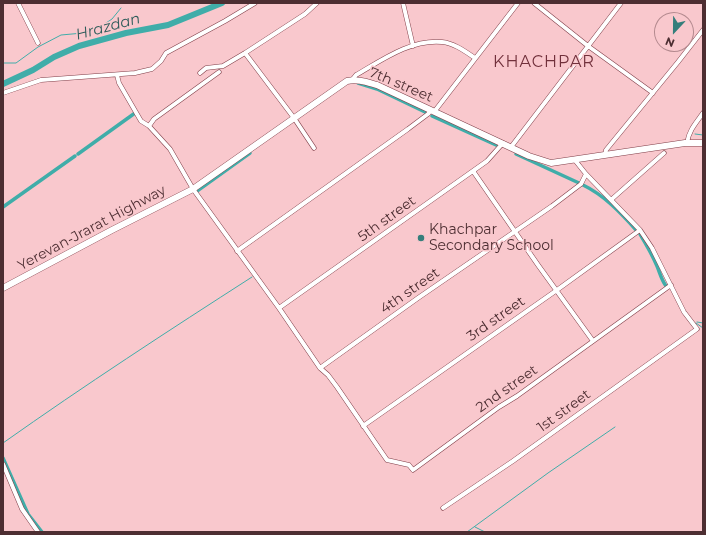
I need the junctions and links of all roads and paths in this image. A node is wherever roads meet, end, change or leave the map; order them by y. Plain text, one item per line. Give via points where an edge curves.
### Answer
1 (18, 3) edge
2 (255, 3) edge
3 (317, 3) edge
4 (403, 3) edge
5 (518, 3) edge
6 (534, 3) edge
7 (621, 3) edge
8 (703, 30) edge
9 (38, 43) dead end
10 (412, 46) junction
11 (588, 46) junction
12 (245, 53) junction
13 (475, 58) junction
14 (219, 72) dead end
15 (200, 73) dead end
16 (118, 75) junction
17 (352, 80) junction
18 (3, 93) edge
19 (653, 93) junction
20 (432, 111) junction
21 (703, 113) edge
22 (294, 118) junction
23 (149, 126) junction
24 (687, 142) junction
25 (703, 143) edge
26 (503, 144) junction
27 (511, 147) junction
28 (314, 148) dead end
29 (664, 153) dead end
30 (605, 155) junction
31 (574, 159) junction
32 (473, 171) junction
33 (586, 174) junction
34 (193, 189) junction
35 (612, 199) junction
36 (640, 230) junction
37 (515, 231) junction
38 (237, 250) junction
39 (671, 285) junction
40 (3, 288) edge
41 (557, 290) junction
42 (280, 308) junction
43 (593, 341) junction
44 (320, 368) junction
45 (363, 426) junction
46 (3, 464) edge
47 (443, 508) dead end
48 (38, 532) edge

1 - 9 street
2 - 16 street via 166,53 161,62 152,69
3 - 12 street via 305,14
4 - 10 street
5 - 13 street
6 - 11 street
7 - 11 street
8 - 19 street
10 - 13 street via 442,42
10 - 17 street via 395,52 356,75
11 - 19 street
11 - 27 street
12 - 15 street via 223,66 206,68
12 - 22 street
13 - 20 street
14 - 23 street via 154,119
16 - 18 street via 41,80
16 - 23 street via 119,83 141,121
17 - 20 main road, 7th street via 377,85
17 - 22 main road, 7th street
19 - 30 street via 606,150
20 - 26 main road, 7th street
20 - 38 street
21 - 24 street via 688,135
22 - 28 street
22 - 34 main road, 7th street
23 - 34 street via 170,150
24 - 25 main road
24 - 30 main road
26 - 27 main road, 7th street
26 - 32 street, 5th street
27 - 31 main road, 7th street via 551,163
29 - 35 street
30 - 31 main road
31 - 33 street
32 - 37 street
32 - 42 street, 5th street
33 - 35 street
33 - 37 street, 4th street via 581,184
34 - 38 street
34 - 40 main road, Yerevan-Jrarat Highway
35 - 36 street
36 - 39 street
36 - 41 street, 3rd street
37 - 41 street
37 - 44 street, 4th street
38 - 42 street
39 - 43 street, 2nd street
39 - 47 street, 1st street via 684,312 697,330
41 - 43 street
41 - 45 street, 3rd street
42 - 44 street
43 - 45 street, 2nd street via 413,470 409,466 387,460
44 - 45 street via 337,387
46 - 48 street via 22,509

